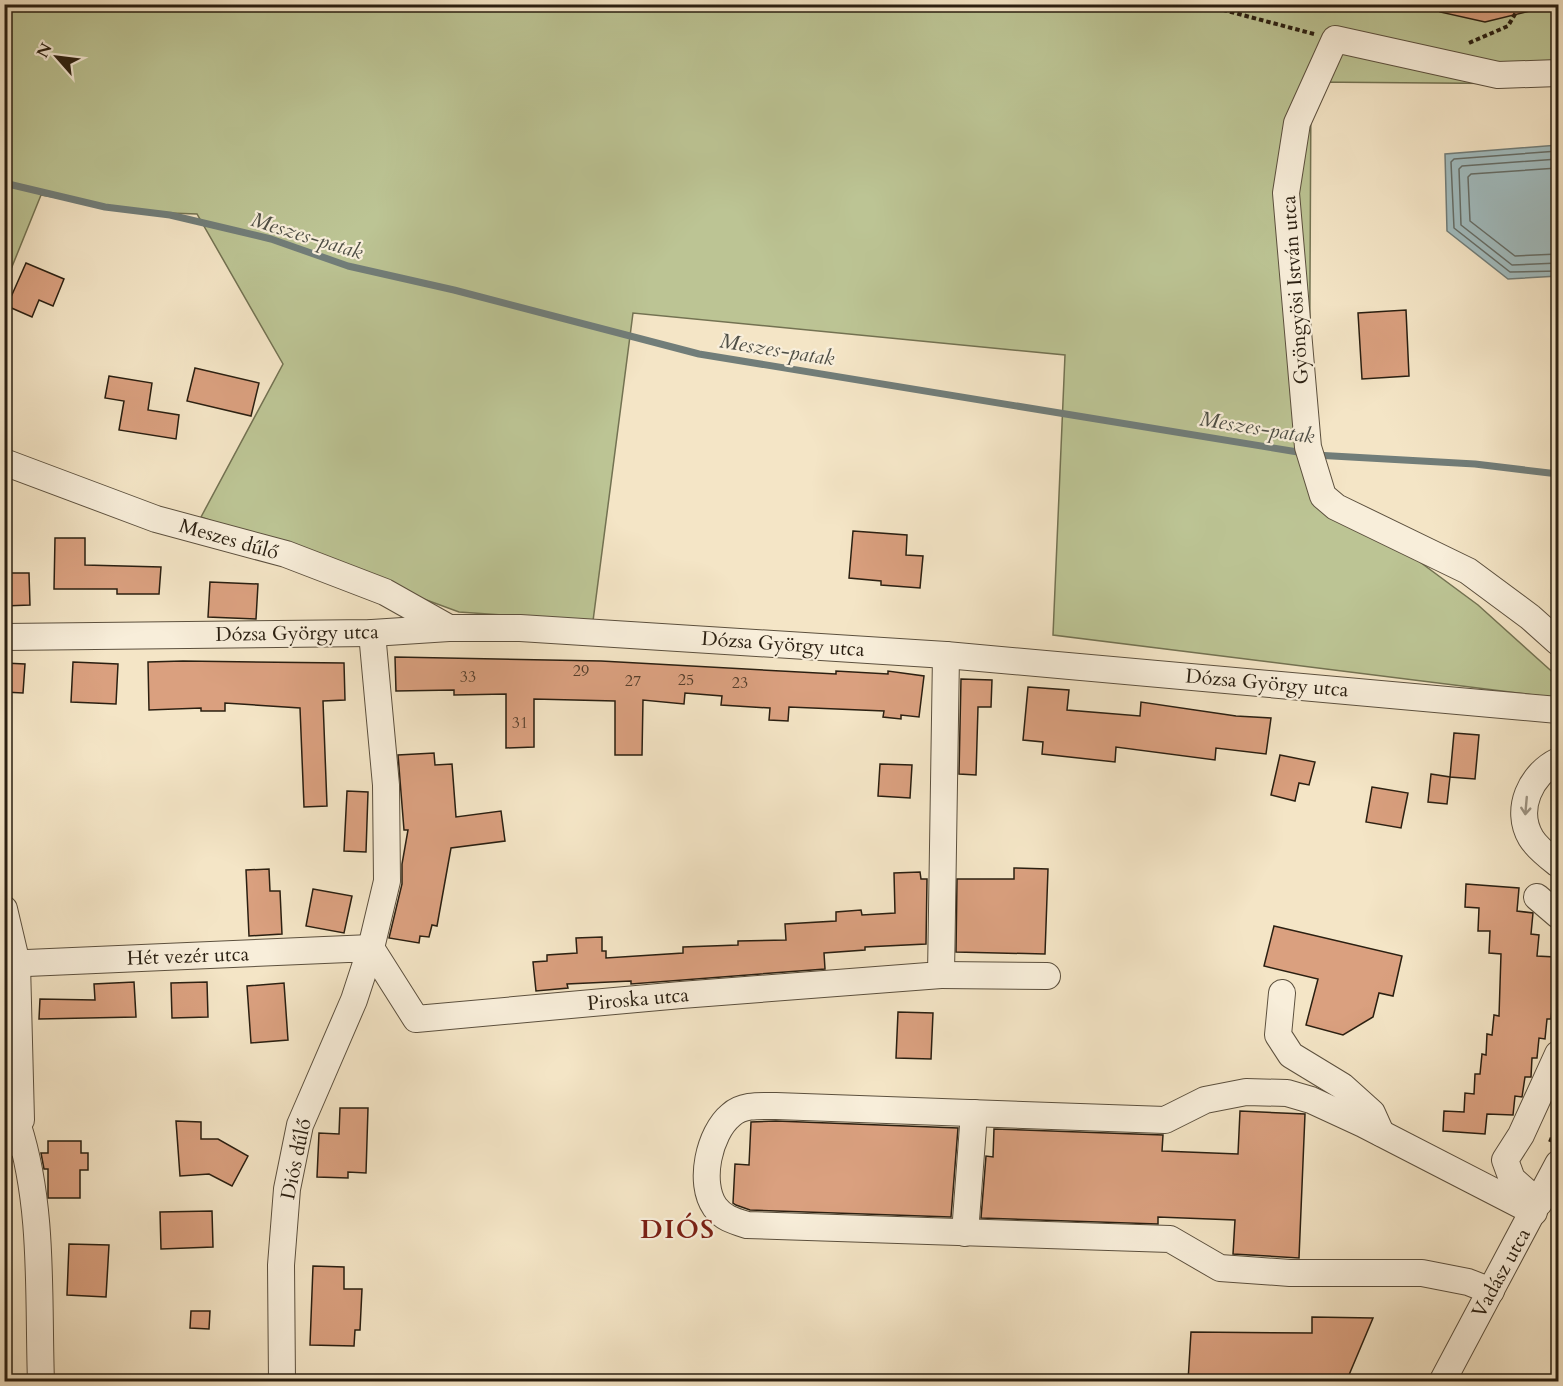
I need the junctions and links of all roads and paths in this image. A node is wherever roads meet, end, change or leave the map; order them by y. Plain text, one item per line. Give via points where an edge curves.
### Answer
1 (1201, 4) edge
2 (1521, 4) edge
3 (1335, 39) junction
4 (1438, 61) junction
5 (1558, 73) edge
6 (4, 462) edge
7 (449, 628) junction
8 (372, 633) junction
9 (4, 637) edge
10 (1558, 642) edge
11 (946, 655) junction
12 (1558, 710) edge
13 (1558, 761) edge
14 (1558, 864) edge
15 (1537, 897) dead end
16 (4, 909) edge
17 (1558, 915) edge
18 (371, 948) junction
19 (11, 964) edge
20 (941, 975) junction
21 (1047, 976) dead end
22 (1282, 993) dead end
23 (1558, 1054) edge
24 (974, 1113) junction
25 (1381, 1133) junction
26 (11, 1136) edge
27 (1558, 1164) edge
28 (1536, 1207) junction
29 (965, 1233) junction
30 (1491, 1291) junction
31 (41, 1382) edge
32 (282, 1382) edge
33 (1442, 1382) edge

1 - 3 path
2 - 4 path via 1508,26
3 - 4 street
3 - 10 street, Gyöngyösi István utca via 1296,123 1286,193 1310,456 1323,496 1336,507 1468,572
4 - 5 street via 1498,75
6 - 7 street, Meszes dűlő via 156,519 286,555 385,592
7 - 8 street, Dózsa György utca
7 - 11 street, Dózsa György utca via 520,628
8 - 9 street, Dózsa György utca
8 - 18 street via 386,785 387,881
11 - 12 street, Dózsa György utca
11 - 20 street
13 -> 14 street via 1534,781 1524,800 1530,838
15 - 17 street
16 - 19 street
18 - 19 street, Hét vezér utca
18 - 20 street, Piroska utca via 416,1019
18 - 32 street, Diós dűlő via 354,1000 300,1125 289,1178 281,1265
19 - 26 street via 21,1120
20 - 21 street
22 - 25 street via 1278,1035 1292,1055 1342,1086 1372,1113
23 - 28 street via 1521,1135 1505,1160 1512,1179
24 - 25 street via 1165,1120 1205,1100 1246,1092 1287,1093
24 - 29 street
24 - 29 street via 746,1107 730,1115 718,1131 707,1167 714,1206 726,1219 747,1225
25 - 28 street
26 - 31 street via 29,1161 36,1231
27 - 28 street, Vadász utca
28 - 30 street, Vadász utca
29 - 30 street via 1170,1239 1220,1268 1290,1273 1422,1273
30 - 33 street, Vadász utca

